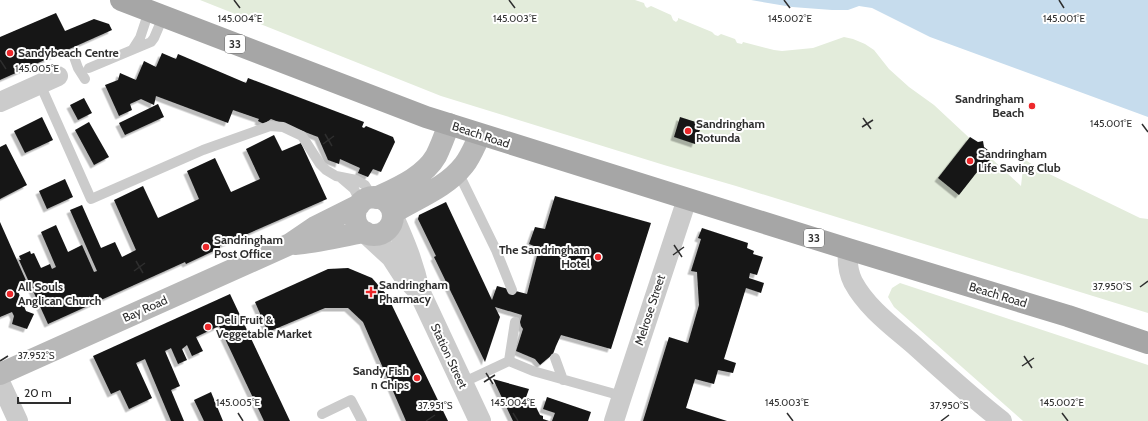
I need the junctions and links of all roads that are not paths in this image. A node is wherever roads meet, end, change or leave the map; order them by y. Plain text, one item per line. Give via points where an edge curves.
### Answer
1 (140, 6) edge
2 (133, 49) junction
3 (73, 54) dead end
4 (89, 68) dead end
5 (62, 74) junction
6 (85, 79) dead end
7 (0, 102) edge
8 (449, 124) junction
9 (480, 135) junction
10 (458, 172) junction
11 (687, 199) junction
12 (367, 201) junction
13 (393, 215) junction
14 (365, 233) junction
15 (290, 244) junction
16 (848, 249) junction
17 (512, 290) dead end
18 (419, 291) junction
19 (515, 322) dead end
20 (1148, 343) edge
21 (555, 358) dead end
22 (509, 361) junction
23 (0, 374) edge
24 (563, 380) junction
25 (0, 382) edge
26 (462, 383) junction
27 (622, 396) junction
28 (322, 414) dead end
29 (18, 421) edge
30 (362, 421) edge
31 (480, 421) edge
32 (614, 421) edge
33 (1002, 421) edge

1 - 2 lane via 140,38
1 - 2 lane via 153,40
1 - 8 main road, Beach Road / 33
2 - 4 lane
3 - 5 lane
5 - 6 lane
5 - 7 street
5 - 12 lane via 91,199 203,150 270,126 283,127 302,136 320,164 340,177
8 - 9 main road, Beach Road / 33
8 - 12 main road, Bay Road via 439,151 428,166 408,182
9 - 10 main road via 470,156
9 - 11 main road, Beach Road / 33
10 - 13 main road
10 - 17 lane via 496,250
11 - 16 main road, Beach Road / 33
11 - 27 street, Melrose Street
12 - 13 main road via 382,199 388,204
12 - 14 main road via 356,211 356,222
12 - 15 main road, Bay Road via 315,227
13 - 14 main road via 391,224 384,232 377,235
13 - 18 street, Station Street via 415,271
14 - 15 main road, Bay Road
14 - 18 street, Station Street via 392,257
15 - 23 main road, Bay Road
16 - 20 main road, Beach Road / 33
16 - 33 street via 847,263 852,281 866,301
18 - 26 street, Station Street
19 - 22 lane via 517,336
21 - 24 lane
22 - 24 lane
22 - 26 lane
24 - 27 lane
25 - 29 street
26 - 31 street, Station Street
27 - 32 street, Melrose Street
28 - 30 lane via 351,400

